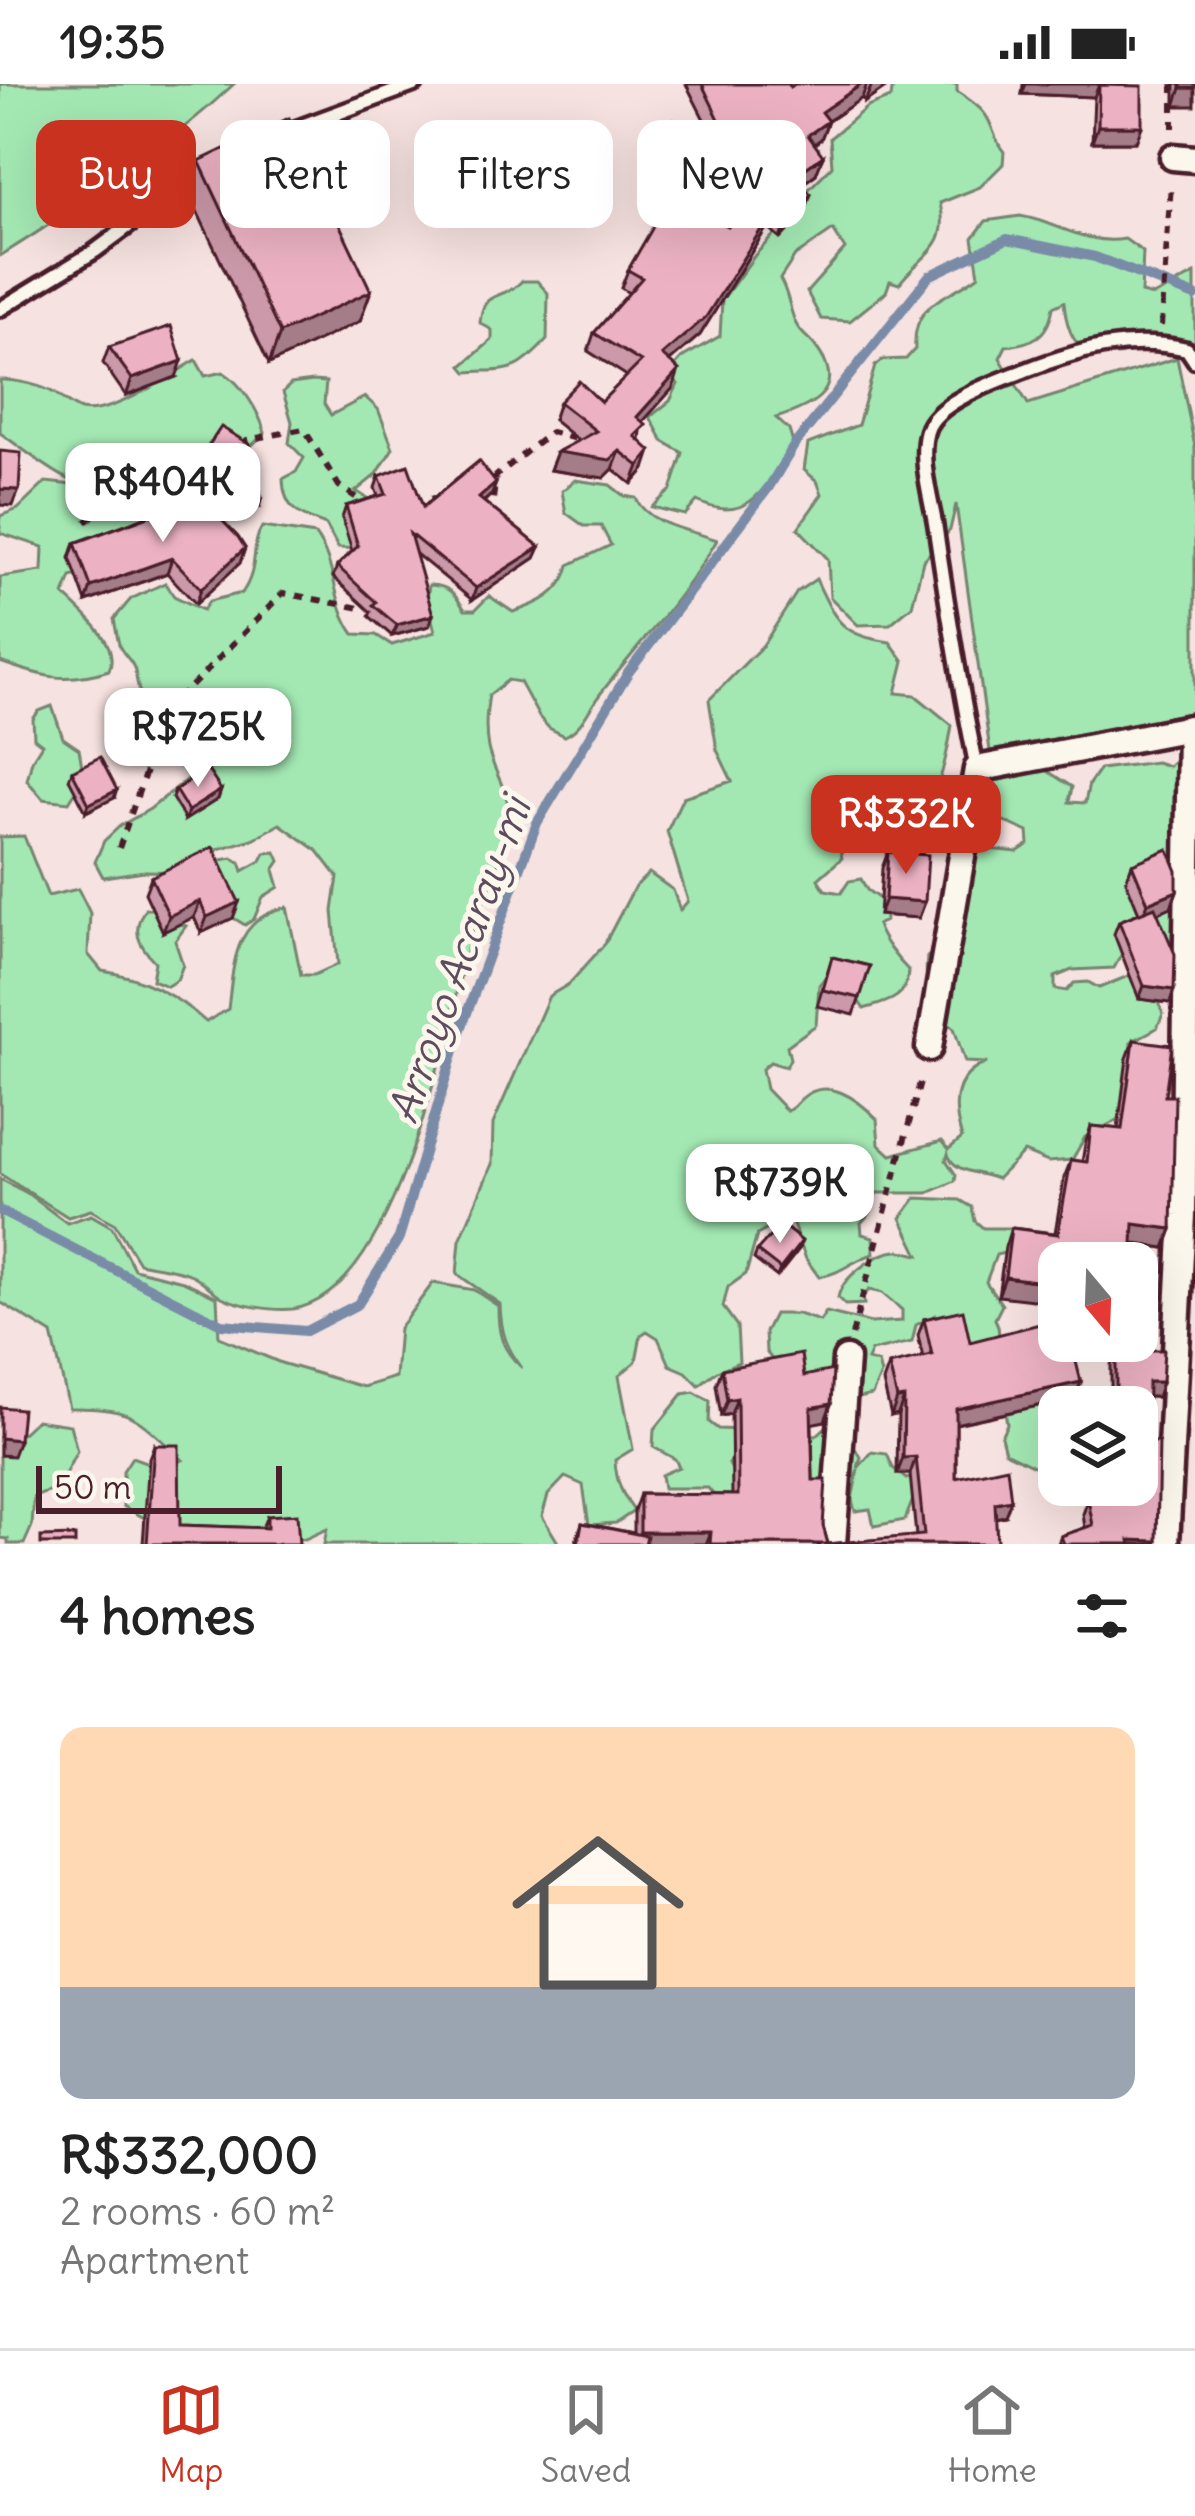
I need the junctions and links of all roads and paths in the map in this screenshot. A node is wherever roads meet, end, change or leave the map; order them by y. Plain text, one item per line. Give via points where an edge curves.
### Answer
1 (416, 84) edge
2 (1173, 84) edge
3 (313, 120) edge
4 (1184, 158) edge
5 (212, 165) edge
6 (0, 309) edge
7 (1160, 343) junction
8 (1195, 361) edge
9 (600, 447) edge
10 (238, 452) edge
11 (200, 478) edge
12 (371, 508) edge
13 (403, 512) edge
14 (479, 518) edge
15 (444, 519) edge
16 (86, 522) dead end
17 (379, 594) edge
18 (1192, 728) edge
19 (977, 769) junction
20 (119, 848) dead end
21 (929, 1048) joint
22 (846, 1359) joint
23 (833, 1544) edge
24 (1166, 1544) edge

1 - 3 lane
2 - 4 path
4 - 7 path
5 - 6 lane
7 - 8 lane via 1187,350
7 - 19 lane via 1110,343 1056,358 983,387 927,428 933,512
9 - 14 path via 551,432 496,476 492,506
10 - 12 path via 247,440 304,429 339,487
11 - 16 path via 123,490
13 - 15 path via 433,498
17 - 20 path via 360,608 283,593 167,711
18 - 19 street
18 - 24 street via 1183,1215
19 - 21 street
21 - 22 path
22 - 23 street

